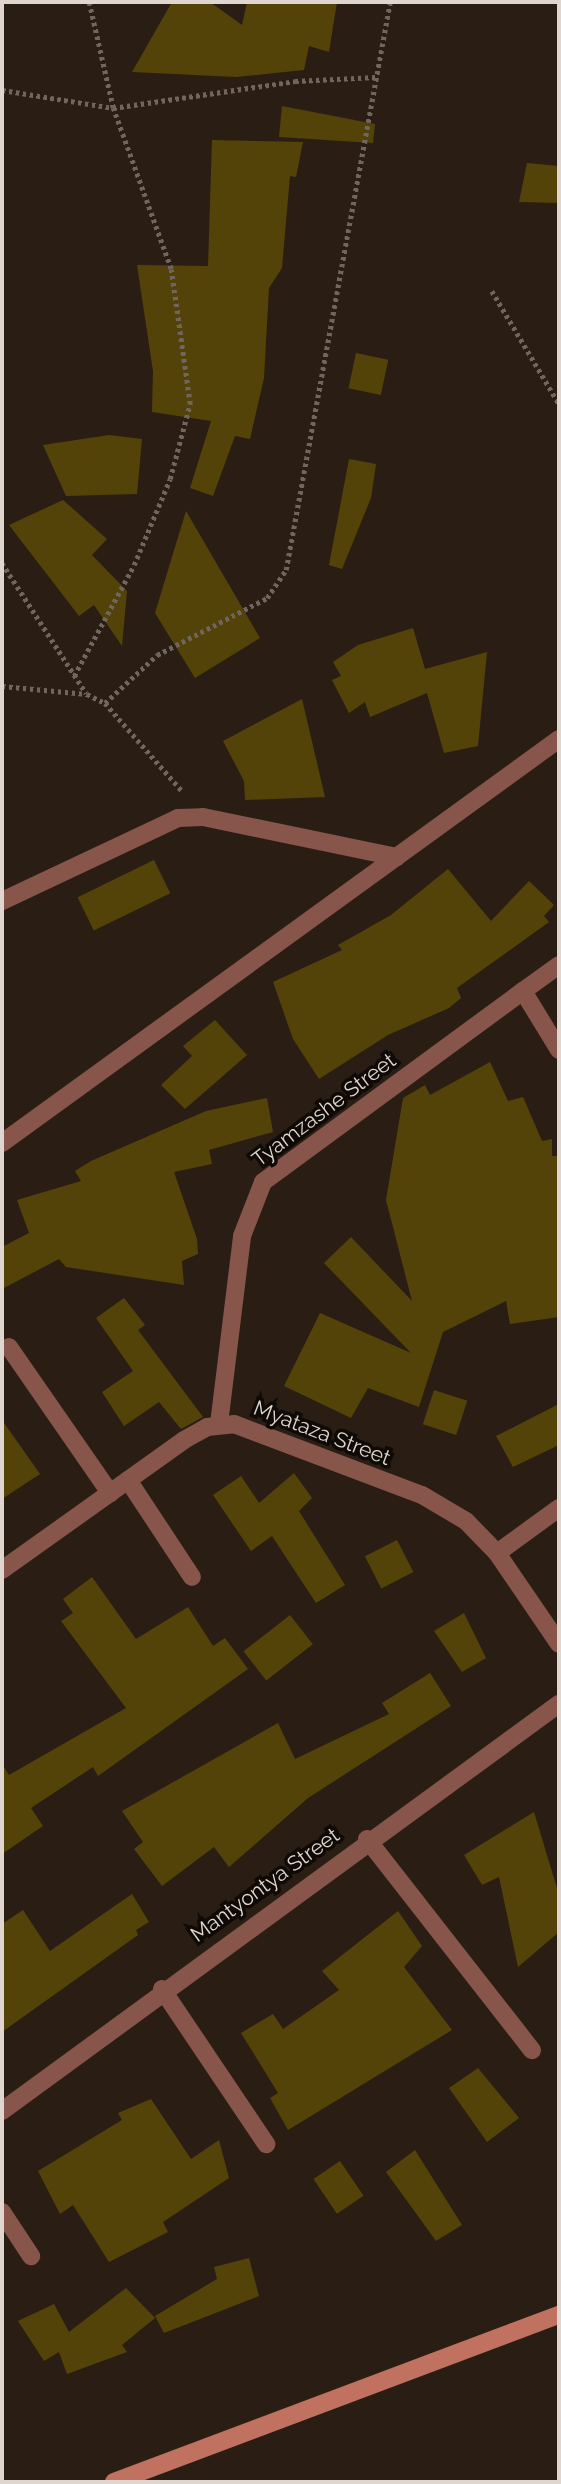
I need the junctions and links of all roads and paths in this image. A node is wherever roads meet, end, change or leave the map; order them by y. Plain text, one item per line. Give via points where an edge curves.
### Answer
1 (89, 2) edge
2 (390, 2) edge
3 (376, 77) junction
4 (2, 90) edge
5 (113, 108) junction
6 (492, 291) dead end
7 (559, 404) edge
8 (2, 563) edge
9 (74, 676) junction
10 (2, 686) edge
11 (87, 694) junction
12 (105, 703) junction
13 (559, 738) edge
14 (203, 817) junction
15 (397, 857) junction
16 (2, 901) edge
17 (559, 965) edge
18 (523, 991) junction
19 (559, 1050) edge
20 (2, 1143) edge
21 (9, 1347) dead end
22 (219, 1424) junction
23 (128, 1480) junction
24 (110, 1493) junction
25 (559, 1508) edge
26 (497, 1553) junction
27 (2, 1570) edge
28 (192, 1577) dead end
29 (559, 1644) edge
30 (559, 1704) edge
31 (367, 1839) junction
32 (162, 1989) junction
33 (532, 2050) dead end
34 (2, 2110) edge
35 (266, 2144) dead end
36 (2, 2212) edge
37 (31, 2256) dead end
38 (559, 2315) edge
39 (114, 2482) edge

1 - 5 path
2 - 3 path
3 - 5 path via 295,81
3 - 12 path via 286,570 267,598 157,655
4 - 5 path
5 - 9 path via 170,269 190,404 170,478 134,565
6 - 7 path
8 - 9 path
9 - 11 path
10 - 11 path
11 - 12 path
12 - 14 path
13 - 15 street
14 - 15 street
14 - 16 street via 146,828
15 - 20 street
17 - 18 street, Tyamzashe Street
18 - 19 street
18 - 22 street, Tyamzashe Street via 281,1168 253,1196 242,1236
21 - 24 street
22 - 23 street, Myataza Street via 184,1440
22 - 26 street, Myataza Street via 245,1426 422,1495 466,1521
23 - 24 street, Myataza Street
23 - 28 street
24 - 27 street, Myataza Street
25 - 26 street
26 - 29 street, Myataza Street
30 - 31 street, Mantyontya Street
31 - 32 street, Mantyontya Street
31 - 33 street
32 - 34 street, Mantyontya Street
32 - 35 street
36 - 37 street
38 - 39 main road

